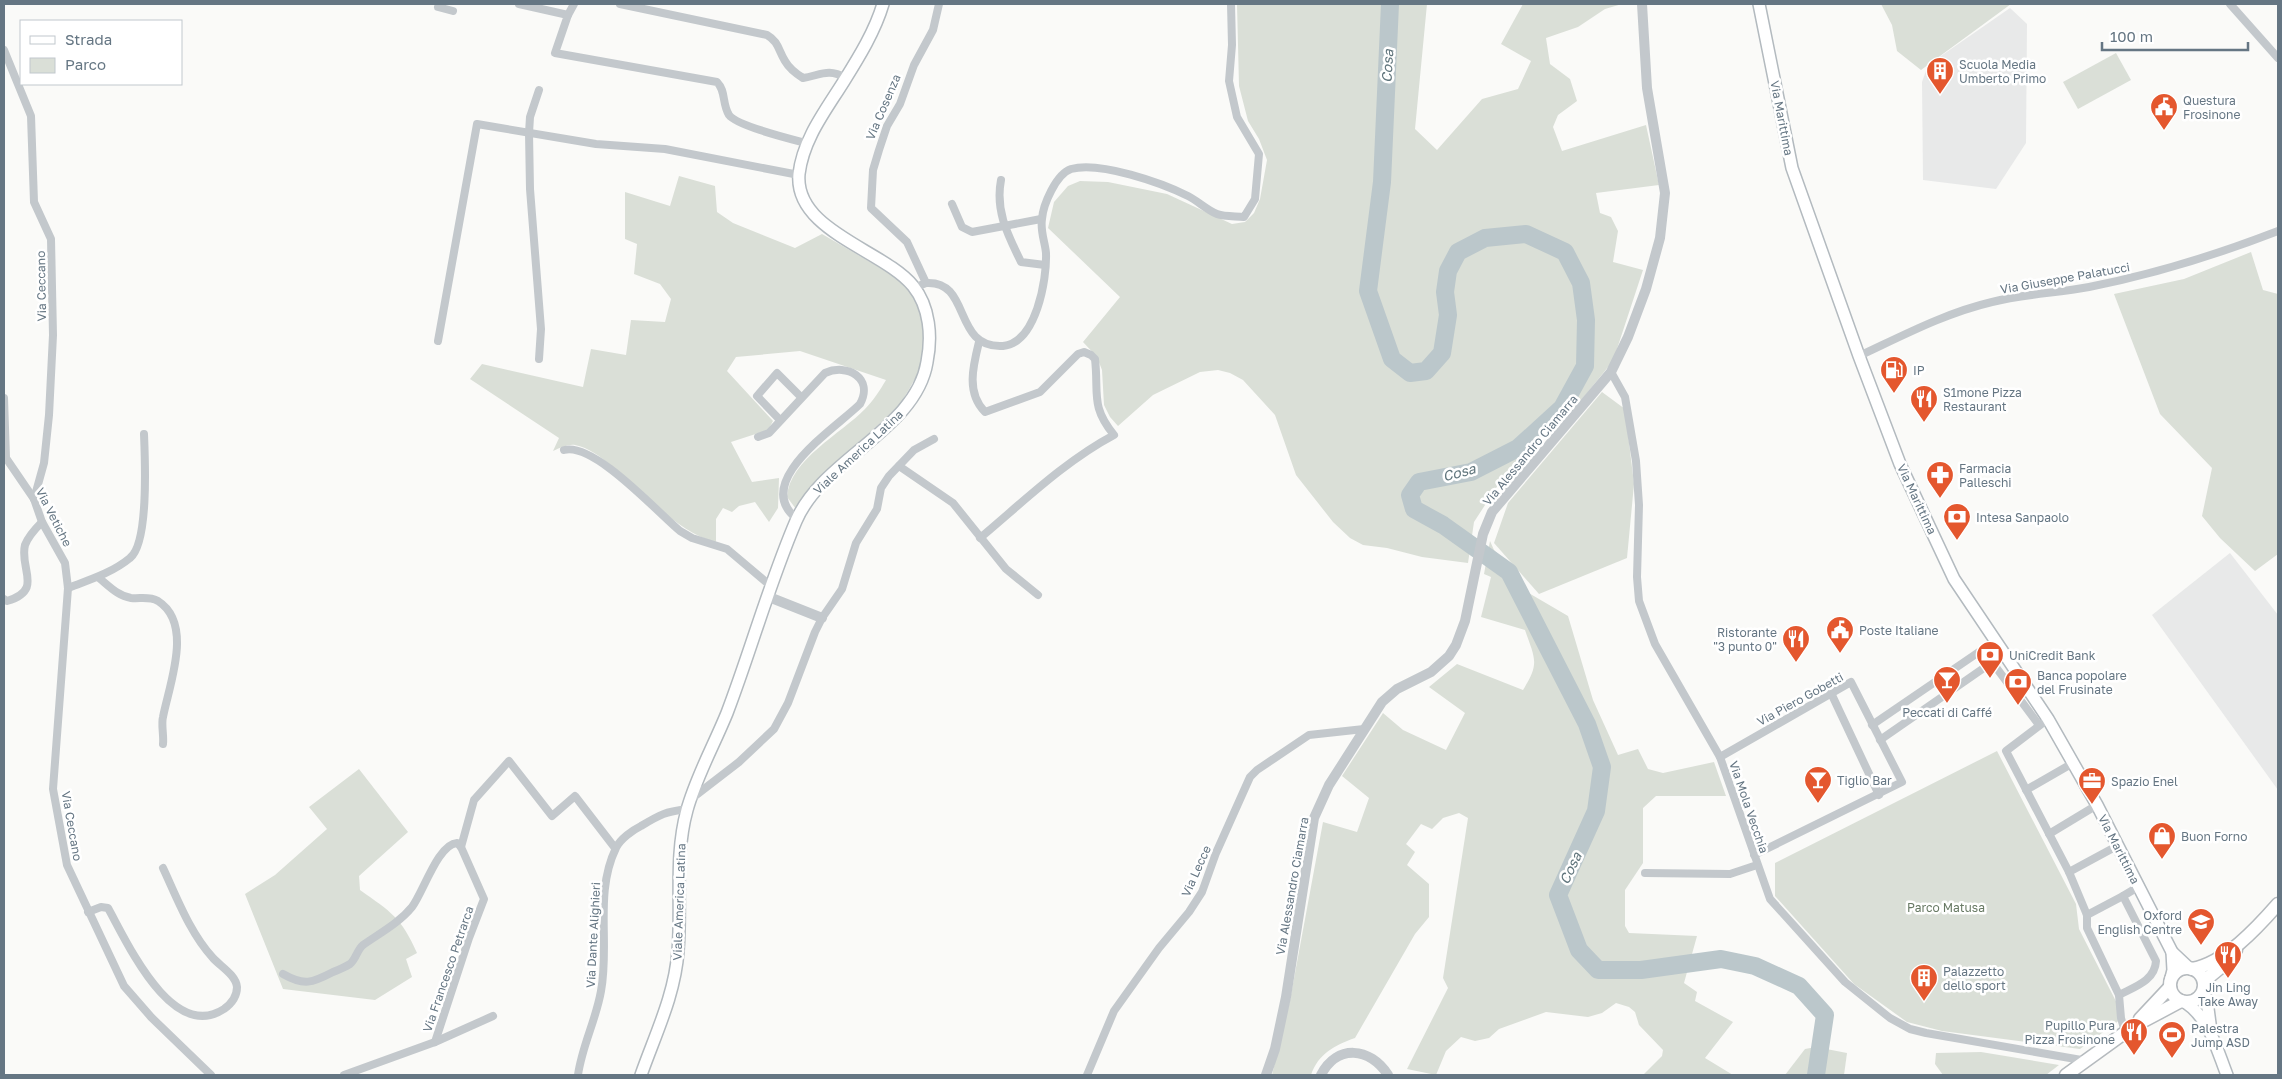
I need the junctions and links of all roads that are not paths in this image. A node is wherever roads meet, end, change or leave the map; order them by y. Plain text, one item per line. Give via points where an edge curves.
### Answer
1 (439, 4) edge
2 (519, 4) edge
3 (574, 4) edge
4 (620, 4) edge
5 (883, 4) edge
6 (939, 4) edge
7 (1231, 4) edge
8 (1642, 4) edge
9 (1759, 4) edge
10 (2230, 4) edge
11 (453, 11) dead end
12 (568, 15) junction
13 (4, 50) edge
14 (2278, 58) edge
15 (846, 78) junction
16 (539, 90) dead end
17 (528, 133) junction
18 (806, 143) junction
19 (799, 175) junction
20 (1001, 180) dead end
21 (952, 204) dead end
22 (1042, 219) junction
23 (1004, 226) junction
24 (2278, 231) edge
25 (1045, 265) junction
26 (926, 283) junction
27 (914, 288) junction
28 (438, 341) dead end
29 (979, 342) junction
30 (1859, 356) junction
31 (539, 359) dead end
32 (1612, 372) junction
33 (801, 397) junction
34 (4, 398) edge
35 (780, 420) junction
36 (144, 434) dead end
37 (758, 437) dead end
38 (934, 439) dead end
39 (564, 450) dead end
40 (899, 466) junction
41 (34, 499) junction
42 (797, 519) junction
43 (42, 522) junction
44 (980, 538) junction
45 (65, 563) joint
46 (99, 578) junction
47 (68, 588) junction
48 (770, 592) junction
49 (1038, 595) dead end
50 (4, 599) edge
51 (822, 618) junction
52 (1995, 641) junction
53 (2004, 654) junction
54 (1992, 662) junction
55 (1831, 693) junction
56 (2044, 722) junction
57 (1872, 725) junction
58 (1364, 729) junction
59 (1880, 740) junction
60 (163, 744) dead end
61 (1720, 757) junction
62 (2073, 763) junction
63 (2026, 790) junction
64 (1879, 794) junction
65 (689, 804) junction
66 (2097, 805) junction
67 (2049, 834) junction
68 (2117, 846) junction
69 (461, 847) junction
70 (615, 848) junction
71 (1754, 855) junction
72 (1758, 865) junction
73 (163, 868) dead end
74 (2068, 872) junction
75 (1646, 873) dead end
76 (2138, 887) junction
77 (2122, 896) junction
78 (2278, 904) edge
79 (88, 912) junction
80 (2087, 915) junction
81 (2241, 942) junction
82 (2172, 952) junction
83 (2191, 968) junction
84 (283, 974) dead end
85 (2170, 985) junction
86 (2204, 986) junction
87 (2119, 995) junction
88 (2184, 1002) junction
89 (493, 1016) dead end
90 (2129, 1029) junction
91 (2212, 1035) junction
92 (435, 1042) junction
93 (2087, 1061) junction
94 (212, 1075) edge
95 (344, 1075) edge
96 (578, 1075) edge
97 (641, 1075) edge
98 (1087, 1075) edge
99 (1266, 1075) edge
100 (1321, 1075) edge
101 (1388, 1075) edge
102 (2066, 1075) edge
103 (2227, 1075) edge

1 - 11 street via 438,7
2 - 12 street
3 - 12 street
4 - 15 street via 767,35 775,39 784,59 803,78 827,72 836,72
5 - 15 main road, Viale America Latina via 864,48
6 - 26 street, Via Cosenza via 933,30 887,126 871,186 870,208 907,242
7 - 22 street via 1229,81 1238,116 1259,154 1255,199 1244,217 1219,215 1189,196 1158,183 1117,171 1085,168 1070,169 1058,177
8 - 32 street, Via Alessandro Ciamarra via 1647,88 1665,193 1660,238 1646,289
9 - 30 main road, Via Marittima via 1792,168
10 - 14 street
12 - 18 street via 555,53 717,82 722,87 727,112 732,119
13 - 41 street, Via Ceccano via 31,116 34,202 51,239 53,335 49,415 44,463
15 - 18 main road, Viale America Latina
16 - 17 street
17 - 19 street via 596,144 665,149
17 - 28 street via 477,124
17 - 31 street via 541,329
18 - 19 main road, Viale America Latina
19 - 27 main road, Viale America Latina via 804,200 813,214 838,235 904,276
20 - 23 street via 998,196
21 - 23 street via 958,221 967,230 978,232
22 - 23 street
22 - 25 street
23 - 25 street via 1021,262
24 - 30 street, Via Giuseppe Palatucci via 2223,253 2151,274 2088,288 1993,301 1956,312
25 - 29 street via 1035,313 1025,335 1003,346
26 - 27 street
26 - 29 street via 940,284 952,292
27 - 42 main road, Viale America Latina via 922,301 930,337 927,366 917,391 898,416 819,486
29 - 44 street via 972,381 976,402 985,412 1040,392 1078,354 1084,352 1095,359 1098,409 1114,435 1072,462
30 - 52 main road, Via Marittima via 1900,464 1954,579
32 - 58 street, Via Alessandro Ciamarra via 1492,512 1483,534 1461,633 1449,656 1431,672 1390,694
32 - 61 street, Via Mola Vecchia via 1625,398 1636,461 1639,505 1637,590 1640,602 1655,644
33 - 35 street
33 - 35 street via 777,373 757,396
33 - 42 street via 825,373 834,369 856,375 865,389 860,404 805,454 786,478 782,492 784,506
34 - 41 street, Via Vetiche via 6,458
35 - 37 street via 769,433
36 - 46 street via 144,506 137,549 131,558
38 - 40 street via 914,450
39 - 48 street via 572,448 603,462 680,531 692,538 727,548
40 - 44 street via 953,503
40 - 51 street via 881,488 877,508 856,543 842,589
41 - 43 street, Via Vetiche
42 - 48 main road, Viale America Latina
43 - 45 street, Via Vetiche
43 - 50 street via 25,544 28,587 18,598
44 - 49 street via 1006,569
45 - 47 street, Via Ceccano
46 - 47 street
46 - 60 street via 124,596 156,600 171,616 177,646 162,720
47 - 79 street, Via Ceccano via 53,789 67,866
48 - 51 street
48 - 65 main road, Viale America Latina
51 - 65 street via 788,704 774,729
52 - 53 main road, Via Marittima
52 - 57 street
53 - 54 street
53 - 56 main road, Via Marittima
54 - 56 street
54 - 59 street
55 - 57 street, Via Piero Gobetti via 1851,682
55 - 61 street, Via Piero Gobetti
55 - 64 street
56 - 62 main road, Via Marittima
56 - 63 street via 2006,750
57 - 59 street
58 - 98 street, Via Lecce via 1309,735 1250,777 1202,892 1114,1011
58 - 99 street, Via Alessandro Ciamarra via 1329,785 1314,818 1286,997
59 - 64 street via 1902,782
61 - 71 street, Via Mola Vecchia
62 - 63 street
62 - 66 main road, Via Marittima
63 - 67 street
64 - 71 street
65 - 70 street, Via Dante Alighieri via 665,812 632,831
65 - 97 main road, Viale America Latina via 678,875 675,977
66 - 67 street
66 - 68 main road, Via Marittima
67 - 74 street
68 - 74 street
68 - 76 main road, Via Marittima
69 - 70 street via 474,800 509,761 552,816 575,796
69 - 84 street via 452,843 446,848 420,895 403,917 361,947 351,963 314,982 296,982
69 - 92 street, Via Francesco Petrarca via 484,898
70 - 96 street, Via Dante Alighieri via 606,880 602,918 602,990
71 - 72 street, Via Mola Vecchia
72 - 75 street via 1730,874
72 - 93 street, Via Mola Vecchia via 1770,899 1778,910 1845,982 1890,1018 1926,1033
73 - 79 street via 195,933 237,986 234,998 218,1012 197,1016 172,1002 137,962 108,908
74 - 80 street
76 - 77 street
76 - 82 main road, Via Marittima
77 - 80 street
77 - 87 street via 2156,961 2156,970 2150,978
78 - 81 main road
79 - 94 street, Via Ceccano via 124,986 151,1017
80 - 87 street via 2087,928
81 - 83 main road via 2203,967
81 - 86 main road
82 - 83 main road, Via Marittima
82 - 85 main road, Via Marittima
83 - 85 main road via 2179,970
83 - 86 main road via 2200,973
85 - 88 main road via 2174,996
85 - 90 main road
86 - 88 main road via 2197,1000
86 - 91 main road
87 - 90 street via 2121,1018
88 - 90 main road
88 - 91 main road via 2196,1009
89 - 92 street
90 - 93 main road
91 - 103 main road
92 - 95 street, Via Francesco Petrarca
93 - 102 main road
100 - 101 street via 1326,1065 1339,1055 1355,1052 1373,1058

